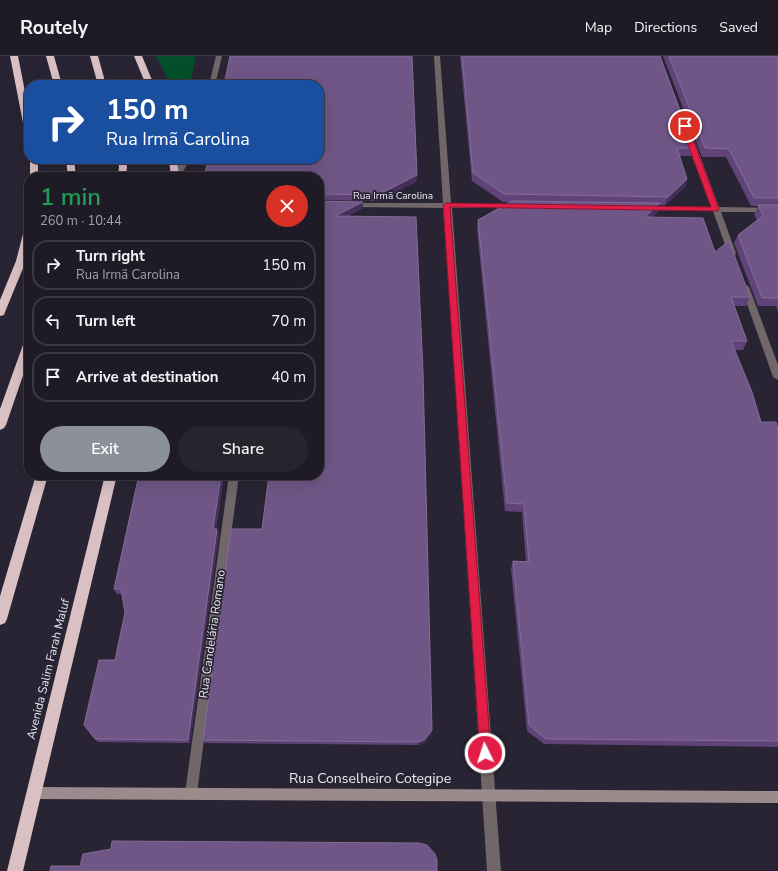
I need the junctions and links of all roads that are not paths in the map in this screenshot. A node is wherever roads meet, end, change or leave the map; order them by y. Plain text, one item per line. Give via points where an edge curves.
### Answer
1 (14, 56) edge
2 (50, 56) edge
3 (94, 56) edge
4 (138, 56) edge
5 (219, 56) edge
6 (437, 56) edge
7 (57, 80) edge
8 (101, 80) edge
9 (148, 80) edge
10 (213, 80) edge
11 (24, 107) edge
12 (686, 129) edge
13 (342, 204) edge
14 (447, 205) junction
15 (524, 206) edge
16 (636, 208) edge
17 (716, 209) junction
18 (778, 210) edge
19 (24, 249) edge
20 (735, 260) edge
21 (743, 282) edge
22 (0, 312) edge
23 (24, 356) edge
24 (778, 377) edge
25 (0, 426) edge
26 (41, 480) edge
27 (111, 480) edge
28 (233, 480) edge
29 (0, 619) edge
30 (34, 793) junction
31 (191, 793) junction
32 (488, 795) junction
33 (778, 796) edge
34 (15, 871) edge
35 (494, 871) edge

1 - 11 highway
2 - 7 highway
3 - 8 highway
4 - 9 highway
5 - 10 street
6 - 14 street
12 - 17 street
13 - 14 street, Rua Irmã Carolina
14 - 15 street, Rua Irmã Carolina
14 - 32 street
16 - 17 street
17 - 18 street
17 - 20 street
19 - 22 highway
21 - 24 street
23 - 25 highway
26 - 29 highway
27 - 30 highway, Avenida Salim Farah Maluf
28 - 31 street, Rua Candelária Romano
30 - 31 street, Rua Conselheiro Cotegipe
30 - 34 highway, Avenida Salim Farah Maluf
31 - 32 street, Rua Conselheiro Cotegipe
32 - 33 street, Rua Conselheiro Cotegipe
32 - 35 street

